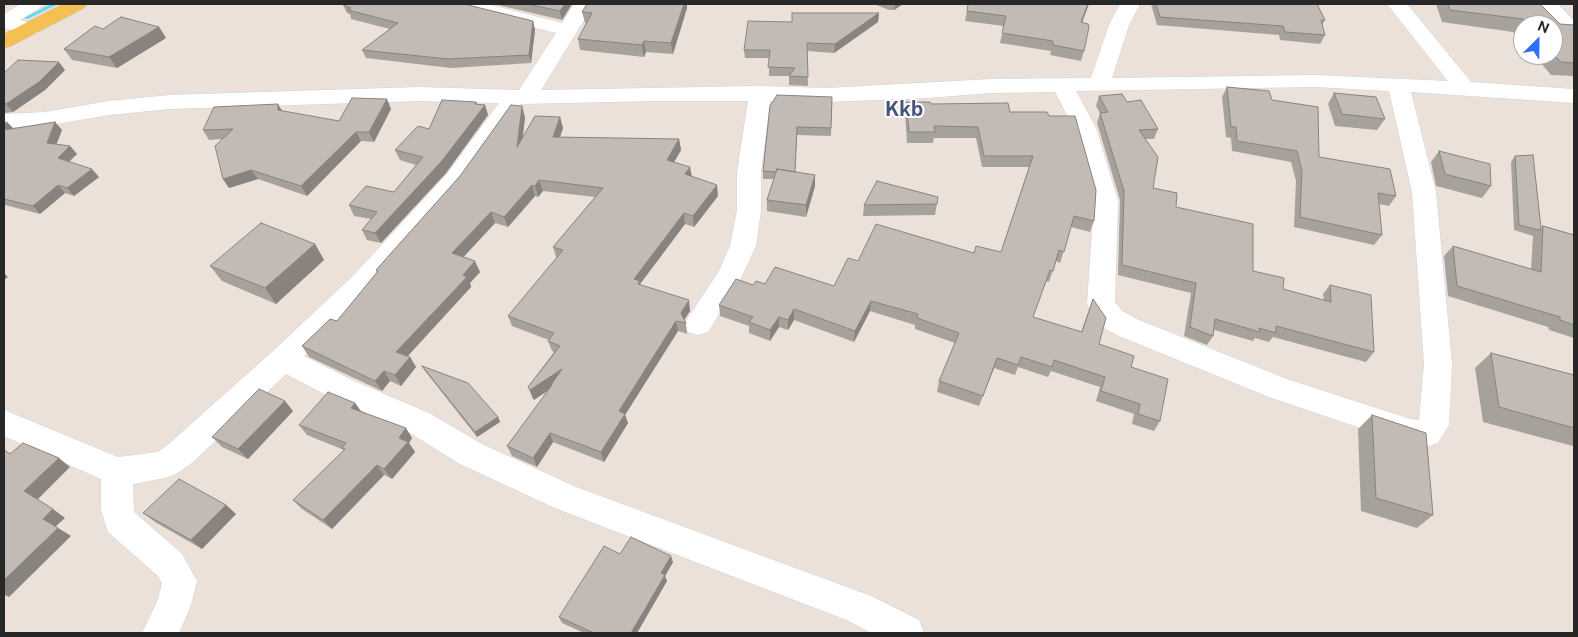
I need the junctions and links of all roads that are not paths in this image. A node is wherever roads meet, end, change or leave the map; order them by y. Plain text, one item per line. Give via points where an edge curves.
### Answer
1 (33, 4) edge
2 (77, 4) edge
3 (465, 4) edge
4 (584, 4) edge
5 (1130, 4) edge
6 (1397, 4) edge
7 (1548, 4) edge
8 (30, 29) junction
9 (567, 30) junction
10 (1574, 33) edge
11 (4, 42) edge
12 (1062, 85) junction
13 (1098, 85) junction
14 (1398, 85) junction
15 (1465, 88) junction
16 (760, 93) junction
17 (520, 96) junction
18 (1574, 96) edge
19 (4, 121) edge
20 (698, 324) dead end
21 (283, 359) junction
22 (4, 423) edge
23 (117, 471) junction
24 (160, 633) edge
25 (906, 633) edge

1 - 8 street via 4,22
2 - 8 main road
3 - 9 street
4 - 9 street
5 - 13 street via 1119,25
6 - 15 street
7 - 10 street
8 - 11 main road
9 - 17 street
12 - 13 street
12 - 14 street via 1084,128 1106,201 1101,304 1112,319 1279,388 1410,432 1426,434 1434,425 1438,354 1424,192
12 - 16 street via 827,95
13 - 14 street via 1316,82
14 - 15 street
15 - 18 street
16 - 17 street
16 - 20 street via 743,246 730,275
17 - 19 street via 419,94 185,101 147,103 37,120
17 - 21 street via 418,223 362,283
21 - 23 street via 165,464
21 - 25 street via 418,422 471,454 566,498 859,608
22 - 23 street
23 - 24 street via 120,520 170,565 180,581 174,605

